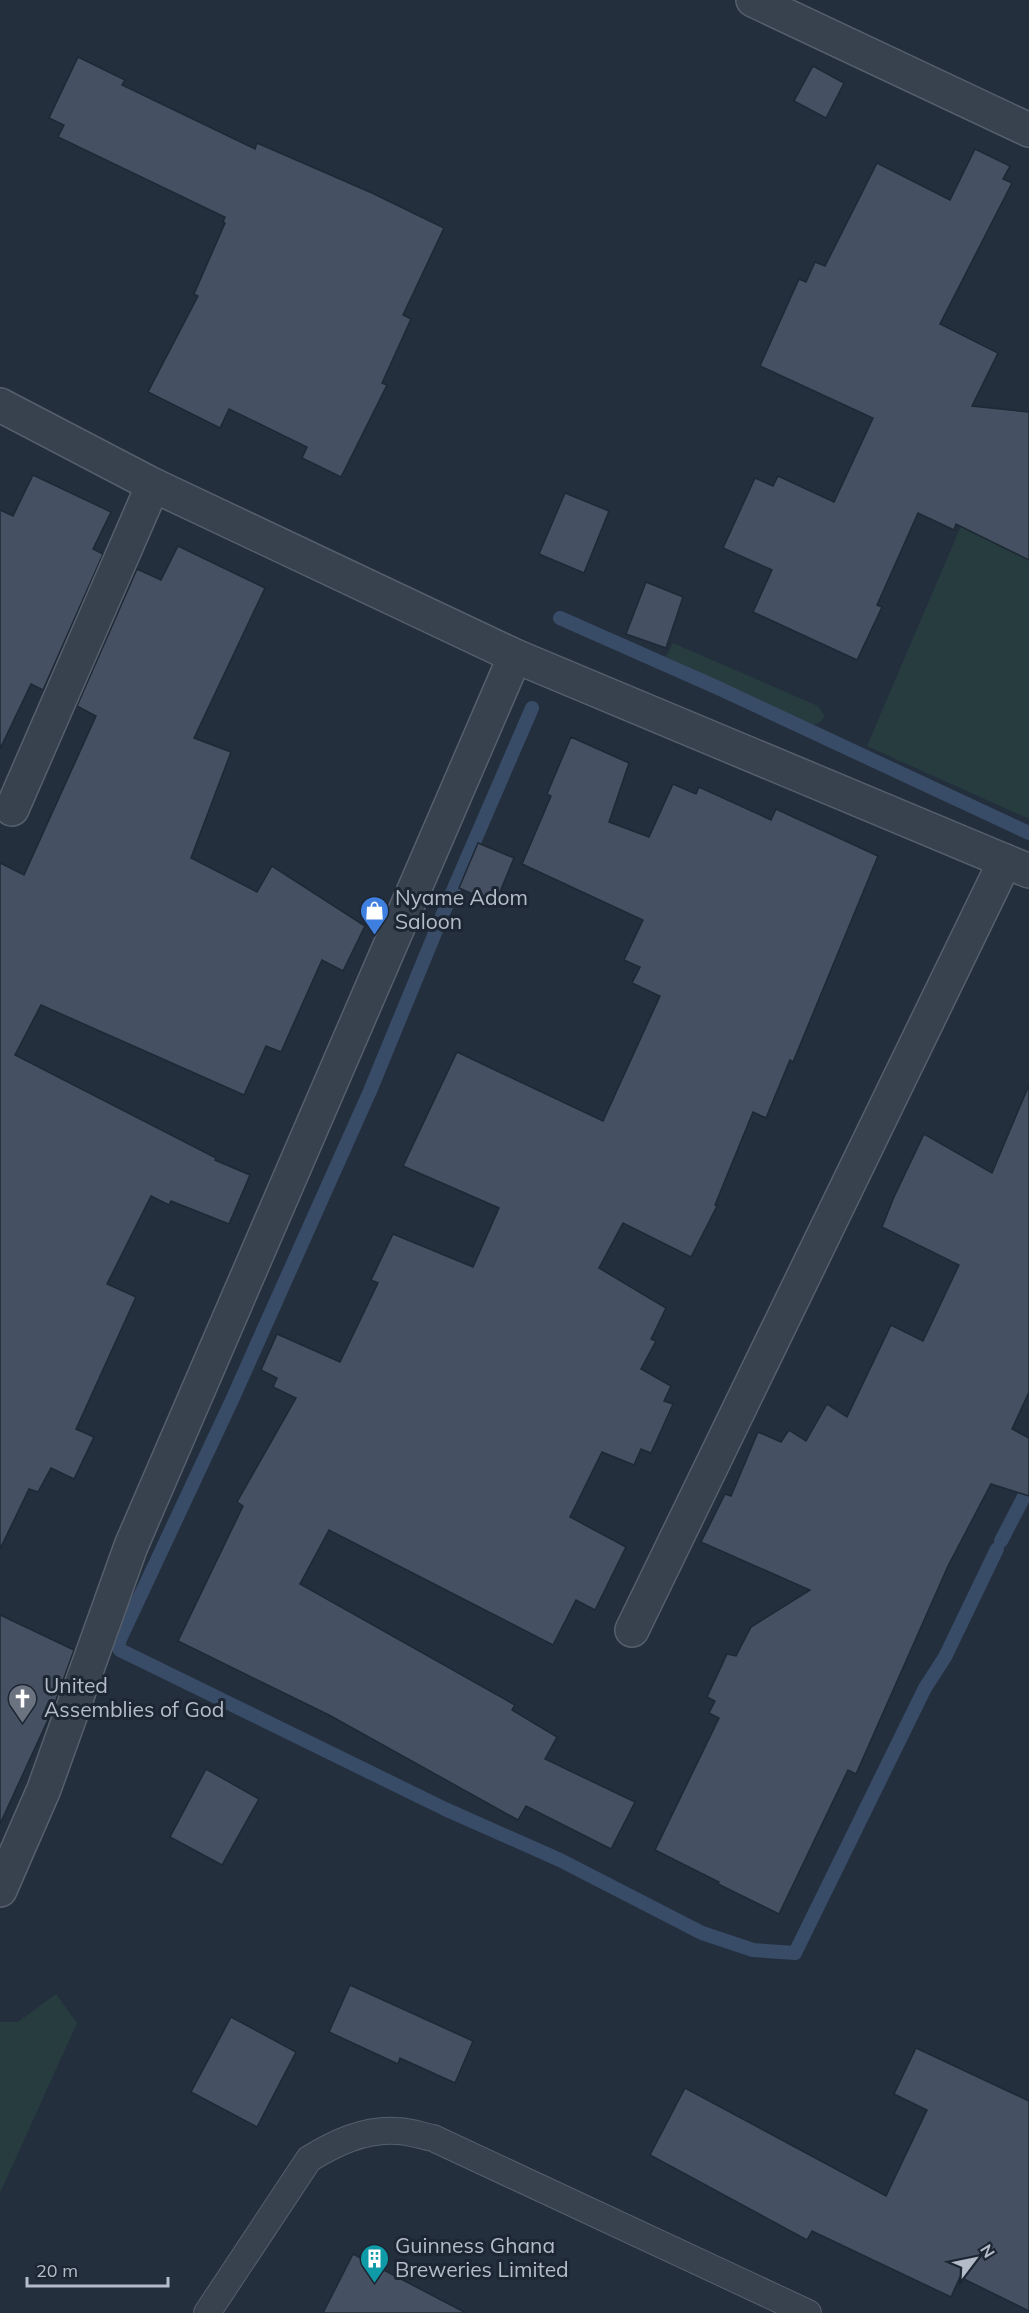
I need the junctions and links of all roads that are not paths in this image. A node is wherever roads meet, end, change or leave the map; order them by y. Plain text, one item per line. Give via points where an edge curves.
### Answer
1 (753, 0) edge
2 (1029, 130) edge
3 (0, 405) edge
4 (153, 485) junction
5 (515, 657) junction
6 (12, 809) dead end
7 (1017, 866) edge
8 (632, 1629) dead end
9 (0, 1890) edge
10 (207, 2313) edge
11 (808, 2313) edge

1 - 2 street
3 - 4 street
4 - 5 street
4 - 6 street
5 - 7 street
5 - 9 street via 131,1546 44,1789
7 - 8 street
10 - 11 lane via 309,2159 333,2144 367,2133 397,2130 433,2138

